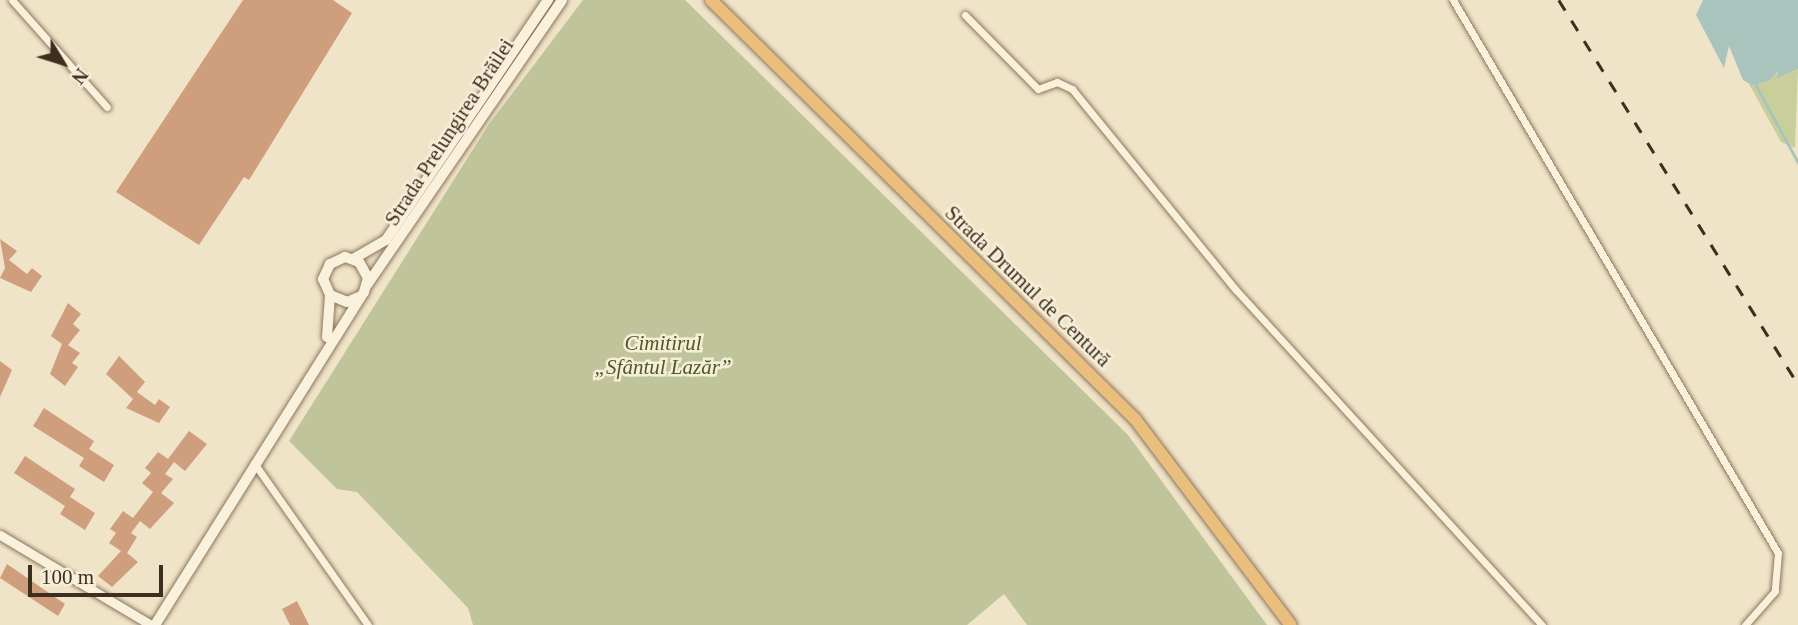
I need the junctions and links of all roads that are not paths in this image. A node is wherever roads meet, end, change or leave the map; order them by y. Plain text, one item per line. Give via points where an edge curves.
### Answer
1 (12, 0) edge
2 (548, 0) edge
3 (562, 0) edge
4 (711, 0) edge
5 (1453, 0) edge
6 (964, 15) dead end
7 (107, 107) dead end
8 (353, 259) junction
9 (367, 285) junction
10 (330, 295) junction
11 (359, 297) junction
12 (321, 352) junction
13 (253, 462) junction
14 (1, 538) edge
15 (153, 625) edge
16 (368, 625) edge
17 (1291, 625) edge
18 (1542, 625) edge
19 (1745, 625) edge

1 - 7 street
2 - 8 main road, Strada Prelungirea Brăilei via 386,240
3 - 9 main road, Strada Prelungirea Brăilei
4 - 17 highway, Strada Drumul de Centură via 1135,419
5 - 19 street via 1778,553 1781,574 1775,591
6 - 18 street via 1038,89 1057,82 1072,89 1244,299
8 - 9 main road via 366,272
8 - 10 main road via 337,259 325,271
9 - 11 main road
10 - 11 main road via 347,302
10 - 12 main road via 332,319
11 - 12 main road
12 - 13 main road
13 - 15 main road
13 - 16 street
14 - 15 street

